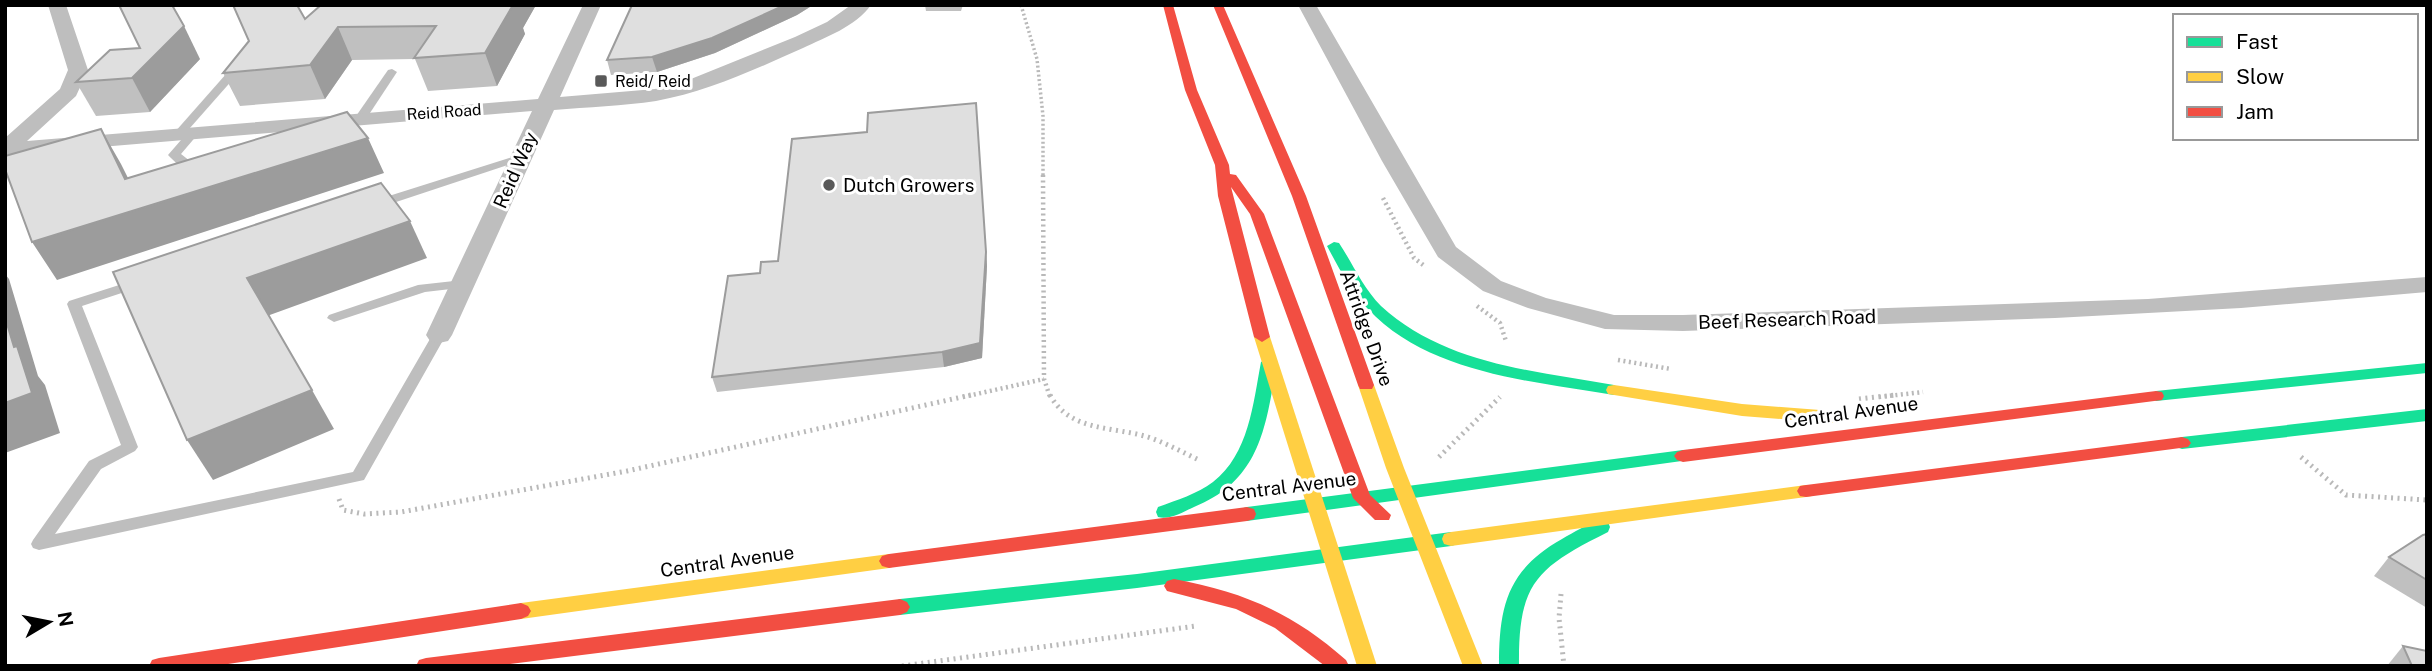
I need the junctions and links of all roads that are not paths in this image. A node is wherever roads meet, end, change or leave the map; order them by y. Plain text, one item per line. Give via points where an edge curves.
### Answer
1 (57, 5) edge
2 (592, 5) edge
3 (862, 5) edge
4 (1168, 5) edge
5 (1218, 5) edge
6 (1307, 5) edge
7 (243, 61) edge
8 (392, 72) dead end
9 (545, 104) junction
10 (360, 119) junction
11 (185, 134) junction
12 (5, 149) edge
13 (522, 157) junction
14 (1222, 165) junction
15 (204, 168) edge
16 (1299, 196) junction
17 (361, 209) edge
18 (152, 278) edge
19 (463, 284) junction
20 (2427, 284) edge
21 (334, 318) dead end
22 (439, 335) joint
23 (1269, 362) junction
24 (2427, 368) edge
25 (2427, 415) edge
26 (1916, 425) junction
27 (1406, 493) junction
28 (1363, 498) junction
29 (1317, 503) junction
30 (1631, 514) junction
31 (1130, 528) junction
32 (1426, 541) junction
33 (1333, 553) junction
34 (1137, 581) junction
35 (159, 666) edge
36 (426, 666) edge
37 (1339, 666) edge
38 (1367, 666) edge
39 (1473, 666) edge
40 (1509, 666) edge

1 - 12 street, Reid Road via 79,70 69,92
2 - 9 street, Reid Way
3 - 9 street, Reid Road via 842,22 691,87 655,95
4 - 14 main road via 1191,90
5 - 16 main road, Attridge Drive
6 - 20 street, Beef Research Road via 1447,252 1492,286 1614,323 2158,306
7 - 11 lane
8 - 10 lane
9 - 10 street, Reid Road
9 - 13 street, Reid Way
10 - 11 street, Reid Road via 291,131
11 - 12 street, Reid Road
11 - 15 lane via 174,155 192,169
13 - 17 lane
13 - 19 street, Reid Way
14 - 23 main road via 1225,196
14 - 28 main road via 1257,214
16 - 26 main road via 1356,286 1383,316 1440,349 1508,370 1727,410
16 - 27 main road, Attridge Drive
18 - 22 lane via 74,304 130,447 95,465 39,544 358,475
19 - 21 lane via 423,288
19 - 22 street, Reid Way
23 - 29 main road
23 - 31 main road via 1255,428 1232,475 1220,486
24 - 26 main road, Central Avenue
25 - 30 main road
26 - 27 main road, Central Avenue
27 - 28 main road, Central Avenue
27 - 32 main road, Attridge Drive
28 - 29 main road, Central Avenue
28 - 32 main road via 1390,522
29 - 31 main road, Central Avenue
29 - 33 main road
30 - 32 main road
30 - 40 main road via 1544,557 1525,576 1512,601 1506,631
31 - 35 main road, Central Avenue via 587,601
32 - 33 main road
32 - 39 main road, Attridge Drive
33 - 34 main road
33 - 38 main road
34 - 36 main road
34 - 37 main road via 1234,597 1255,605 1311,638

